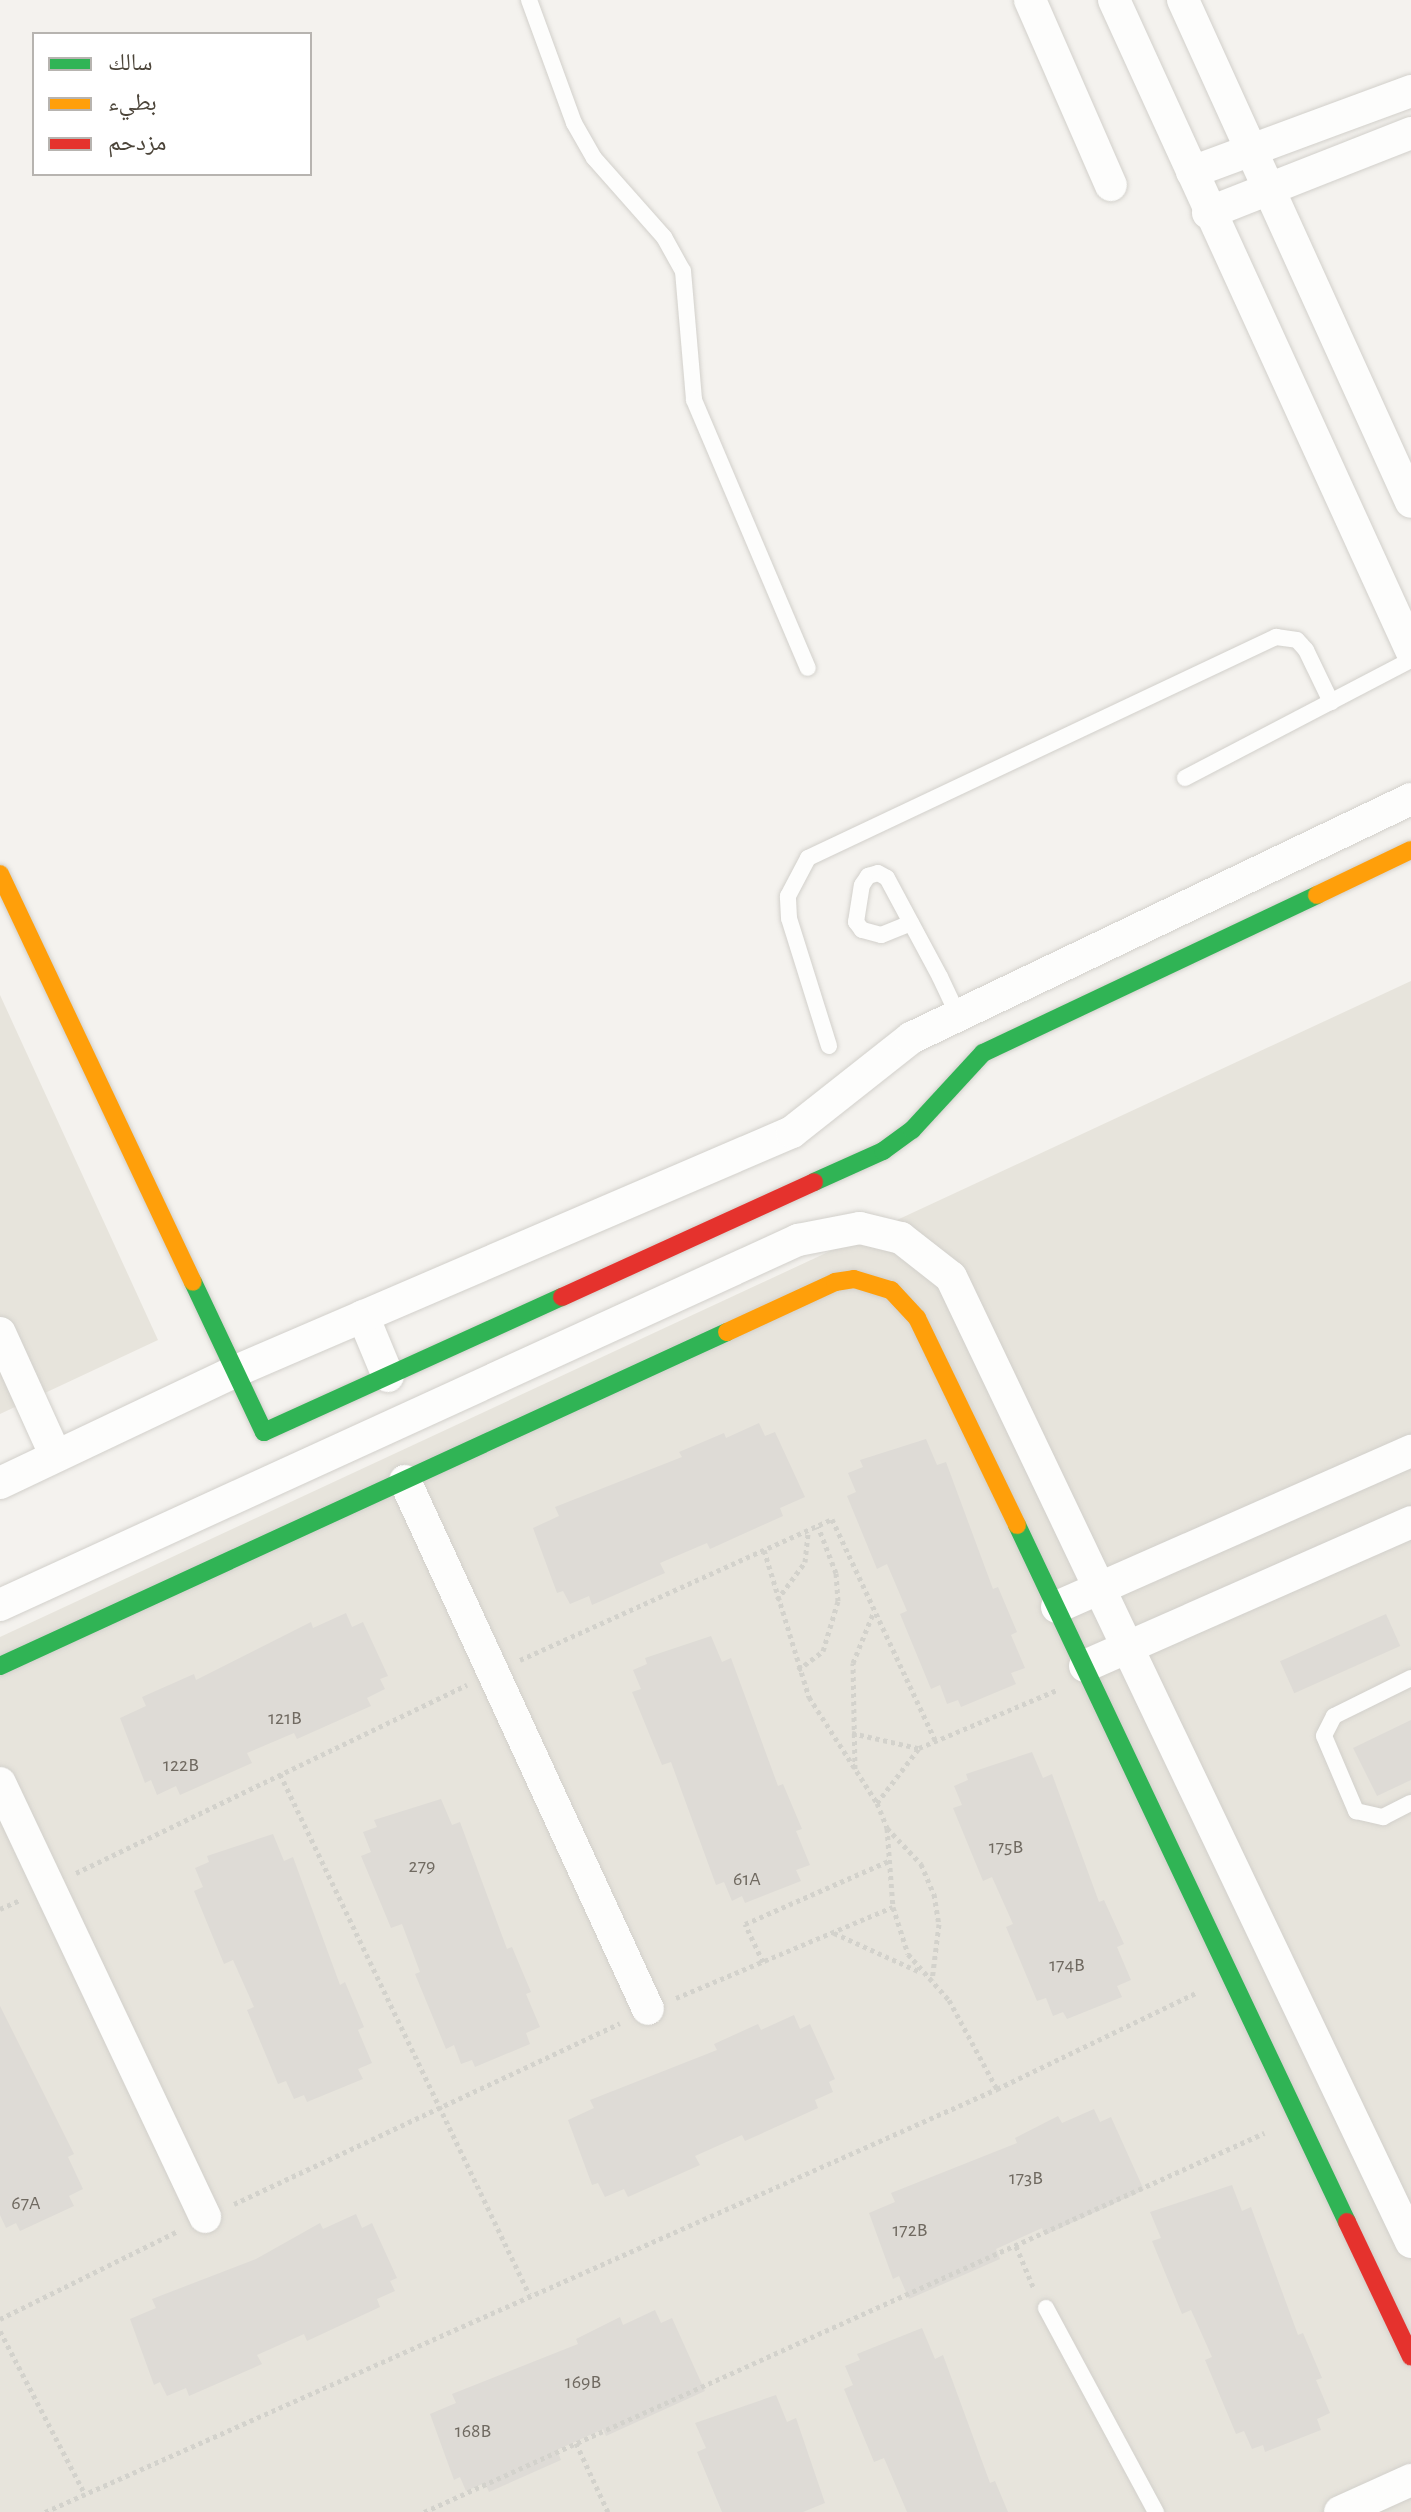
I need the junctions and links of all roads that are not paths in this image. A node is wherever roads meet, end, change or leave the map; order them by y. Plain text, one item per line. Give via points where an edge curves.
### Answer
1 (529, 0) edge
2 (1030, 0) edge
3 (1114, 0) edge
4 (1183, 0) edge
5 (1411, 91) edge
6 (1411, 133) edge
7 (1251, 150) junction
8 (1192, 172) junction
9 (1111, 185) dead end
10 (1269, 188) junction
11 (1208, 213) junction
12 (1411, 502) edge
13 (1411, 650) edge
14 (1411, 660) edge
15 (808, 668) dead end
16 (1331, 702) junction
17 (1185, 778) dead end
18 (1411, 799) edge
19 (1411, 850) edge
20 (0, 874) edge
21 (911, 923) dead end
22 (958, 1015) junction
23 (829, 1046) dead end
24 (363, 1316) junction
25 (0, 1333) edge
26 (238, 1370) junction
27 (388, 1376) junction
28 (1411, 1451) edge
29 (55, 1454) junction
30 (405, 1481) junction
31 (0, 1483) edge
32 (1411, 1522) edge
33 (1099, 1588) junction
34 (0, 1605) edge
35 (1057, 1607) junction
36 (1128, 1650) junction
37 (0, 1666) edge
38 (1087, 1671) junction
39 (1411, 1678) edge
40 (0, 1783) edge
41 (1411, 1803) edge
42 (648, 2009) road end
43 (205, 2217) road end
44 (1411, 2242) edge
45 (1049, 2312) road end
46 (1411, 2357) edge
47 (1411, 2480) edge
48 (1156, 2512) edge
49 (1340, 2512) edge

1 - 15 lane via 574,123 594,158 664,237 683,271 694,400
2 - 9 street
3 - 8 street
4 - 7 street
5 - 7 street
6 - 10 street
7 - 8 street
7 - 10 street
8 - 11 street
10 - 11 street
10 - 12 street
11 - 13 street
14 - 16 lane
16 - 17 lane
16 - 23 lane via 1306,650 1297,640 1276,637 808,858 788,896 789,918
18 - 22 street
19 - 27 street via 983,1053 912,1130 883,1151
20 - 26 street
21 - 22 lane
22 - 24 street via 891,1050 792,1132
24 - 26 street
24 - 27 street
25 - 29 street
26 - 27 street via 264,1432
26 - 29 street
28 - 33 street
29 - 31 street
30 - 35 street via 835,1282 873,1282 906,1302 917,1318
30 - 37 street
30 - 42 street
32 - 36 street
33 - 34 street via 951,1277 920,1248 860,1228 798,1240
33 - 35 street
33 - 36 street
35 - 38 street
36 - 38 street
36 - 44 street
38 - 46 street
39 - 41 lane via 1334,1716 1324,1736 1356,1811 1383,1817
40 - 43 street
45 - 48 lane
47 - 49 street

